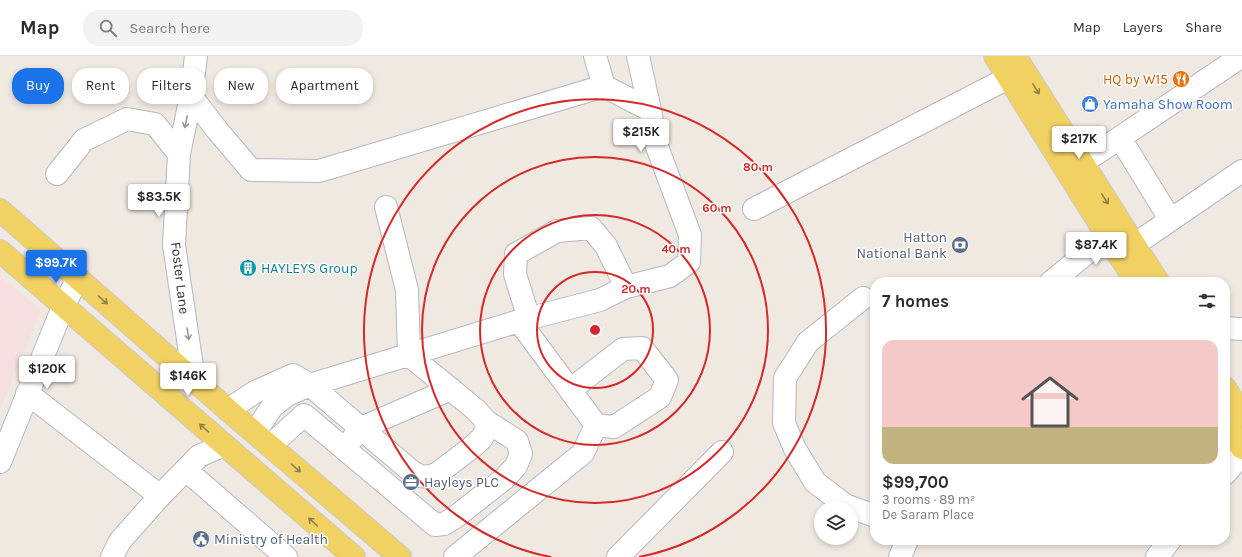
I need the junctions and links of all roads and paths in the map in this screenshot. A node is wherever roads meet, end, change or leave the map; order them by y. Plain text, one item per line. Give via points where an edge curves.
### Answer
1 (196, 56) edge
2 (595, 56) edge
3 (638, 56) edge
4 (995, 56) edge
5 (1015, 56) edge
6 (1242, 56) edge
7 (194, 68) edge
8 (1008, 78) junction
9 (604, 86) junction
10 (189, 104) edge
11 (197, 104) edge
12 (650, 110) junction
13 (1120, 138) junction
14 (179, 154) junction
15 (1082, 163) junction
16 (1242, 171) edge
17 (57, 174) dead end
18 (386, 207) dead end
19 (754, 209) dead end
20 (0, 210) edge
21 (1170, 219) junction
22 (1114, 230) junction
23 (1134, 245) junction
24 (0, 251) edge
25 (1057, 277) edge
26 (1134, 277) edge
27 (1155, 277) edge
28 (78, 278) junction
29 (626, 287) junction
30 (863, 298) dead end
31 (63, 307) junction
32 (524, 320) junction
33 (1230, 328) edge
34 (1242, 329) edge
35 (409, 355) junction
36 (194, 380) junction
37 (310, 384) junction
38 (451, 389) junction
39 (570, 390) junction
40 (27, 392) junction
41 (1230, 396) edge
42 (228, 410) junction
43 (1242, 415) edge
44 (486, 421) junction
45 (596, 425) junction
46 (361, 428) junction
47 (1230, 430) edge
48 (262, 439) junction
49 (224, 445) junction
50 (1242, 448) edge
51 (344, 449) junction
52 (722, 452) dead end
53 (1242, 454) edge
54 (0, 462) edge
55 (1230, 468) edge
56 (186, 470) junction
57 (160, 496) junction
58 (870, 514) edge
59 (904, 545) edge
60 (1166, 545) edge
61 (112, 557) edge
62 (286, 557) edge
63 (354, 557) edge
64 (400, 557) edge
65 (454, 557) edge
66 (618, 557) edge
67 (900, 557) edge
68 (1157, 557) edge

1 - 7 street, Foster Lane
2 - 9 street
3 - 12 street
4 - 8 main road
5 -> 15 main road
6 - 13 street
8 - 19 street
8 - 22 main road
9 - 11 street via 319,171 251,170
9 - 12 street
10 -> 14 street, Foster Lane
12 - 29 street via 656,144 690,235 689,262 670,276
13 - 15 street
13 - 21 street
14 - 17 street via 155,124 126,119 84,140
14 -> 36 street, Foster Lane via 174,245
15 -> 22 main road
16 - 21 street
18 - 35 street via 407,290
20 - 28 main road
21 - 23 street
22 - 23 main road
22 - 25 street
22 - 26 main road
23 - 27 main road
24 - 31 main road
28 - 31 street
28 -> 36 main road
29 - 32 street via 600,300
29 - 32 street via 606,246 591,228 557,231 516,254 516,274
30 - 58 street via 808,342 785,378 784,423 795,449 815,482 845,505
31 - 40 street
49 -> 31 main road
32 - 35 street
32 - 39 street
33 - 34 street
35 - 37 street
35 - 38 street
36 - 42 main road
37 - 42 street via 293,375 255,392
37 - 46 street
37 - 48 street via 287,395 272,407
38 - 44 street
38 - 46 street
39 - 45 street
39 - 45 street via 623,349 642,348 666,380 660,397 614,427
40 - 54 street
40 - 57 street
41 - 43 main road
42 - 48 main road
44 - 46 street via 487,429 482,438 438,473 429,477 411,471
44 - 51 street via 517,440 521,454 516,466 504,479 444,524 435,525
45 - 65 street via 583,453
46 - 51 street
47 - 50 main road
48 - 51 street via 304,415
48 -> 64 main road
49 - 56 street via 200,456
63 -> 49 main road
52 - 66 street
53 - 55 street
56 - 57 street
56 - 62 street
57 - 61 street via 120,541
59 - 67 street
60 - 68 street

